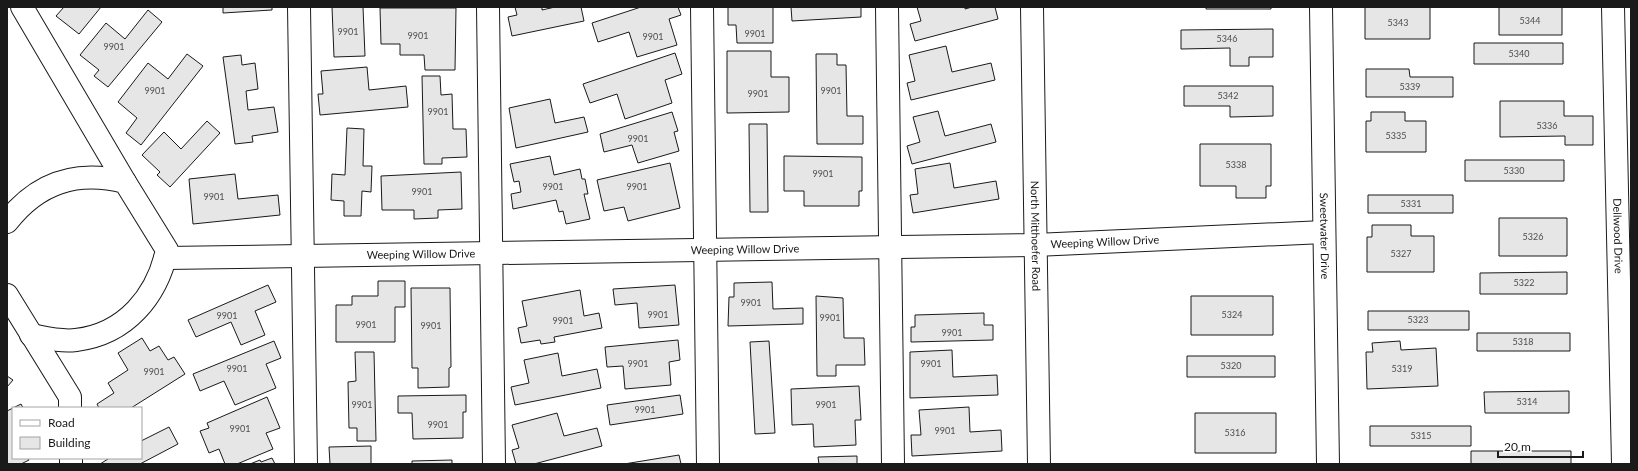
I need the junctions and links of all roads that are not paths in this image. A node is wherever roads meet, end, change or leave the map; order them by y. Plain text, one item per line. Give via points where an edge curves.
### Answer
1 (22, 7) edge
2 (299, 7) edge
3 (488, 7) edge
4 (702, 7) edge
5 (887, 7) edge
6 (1032, 7) edge
7 (1321, 7) edge
8 (1613, 7) edge
9 (1622, 57) edge
10 (125, 182) junction
11 (7, 222) edge
12 (1324, 232) junction
13 (1035, 245) junction
14 (890, 248) junction
15 (705, 250) junction
16 (491, 254) junction
17 (303, 256) junction
18 (166, 258) junction
19 (7, 296) edge
20 (32, 335) junction
21 (1626, 351) edge
22 (70, 407) edge
23 (306, 464) edge
24 (494, 464) edge
25 (708, 464) edge
26 (893, 464) edge
27 (1039, 464) edge
28 (1328, 464) edge
29 (1623, 464) edge

1 - 10 street
2 - 17 street
3 - 16 street
4 - 15 street
5 - 14 street
6 - 13 street, North Mitthoefer Road
7 - 12 street, Sweetwater Drive
8 - 9 street, Dellwood Drive
9 - 21 street, Dellwood Drive
10 - 11 street via 112,178 81,177 58,183 47,187 22,204
10 - 18 street via 167,250
12 - 13 street, Weeping Willow Drive
12 - 28 street, Sweetwater Drive
13 - 14 street, Weeping Willow Drive
13 - 27 street, North Mitthoefer Road
14 - 15 street, Weeping Willow Drive
14 - 26 street
15 - 16 street, Weeping Willow Drive
15 - 25 street
16 - 17 street, Weeping Willow Drive
16 - 24 street
17 - 18 street, Weeping Willow Drive
17 - 23 street
18 - 20 street via 160,278 150,294 140,307 113,328 77,340 46,340
19 - 20 street
20 - 22 street via 70,397
21 - 29 street, Dellwood Drive

